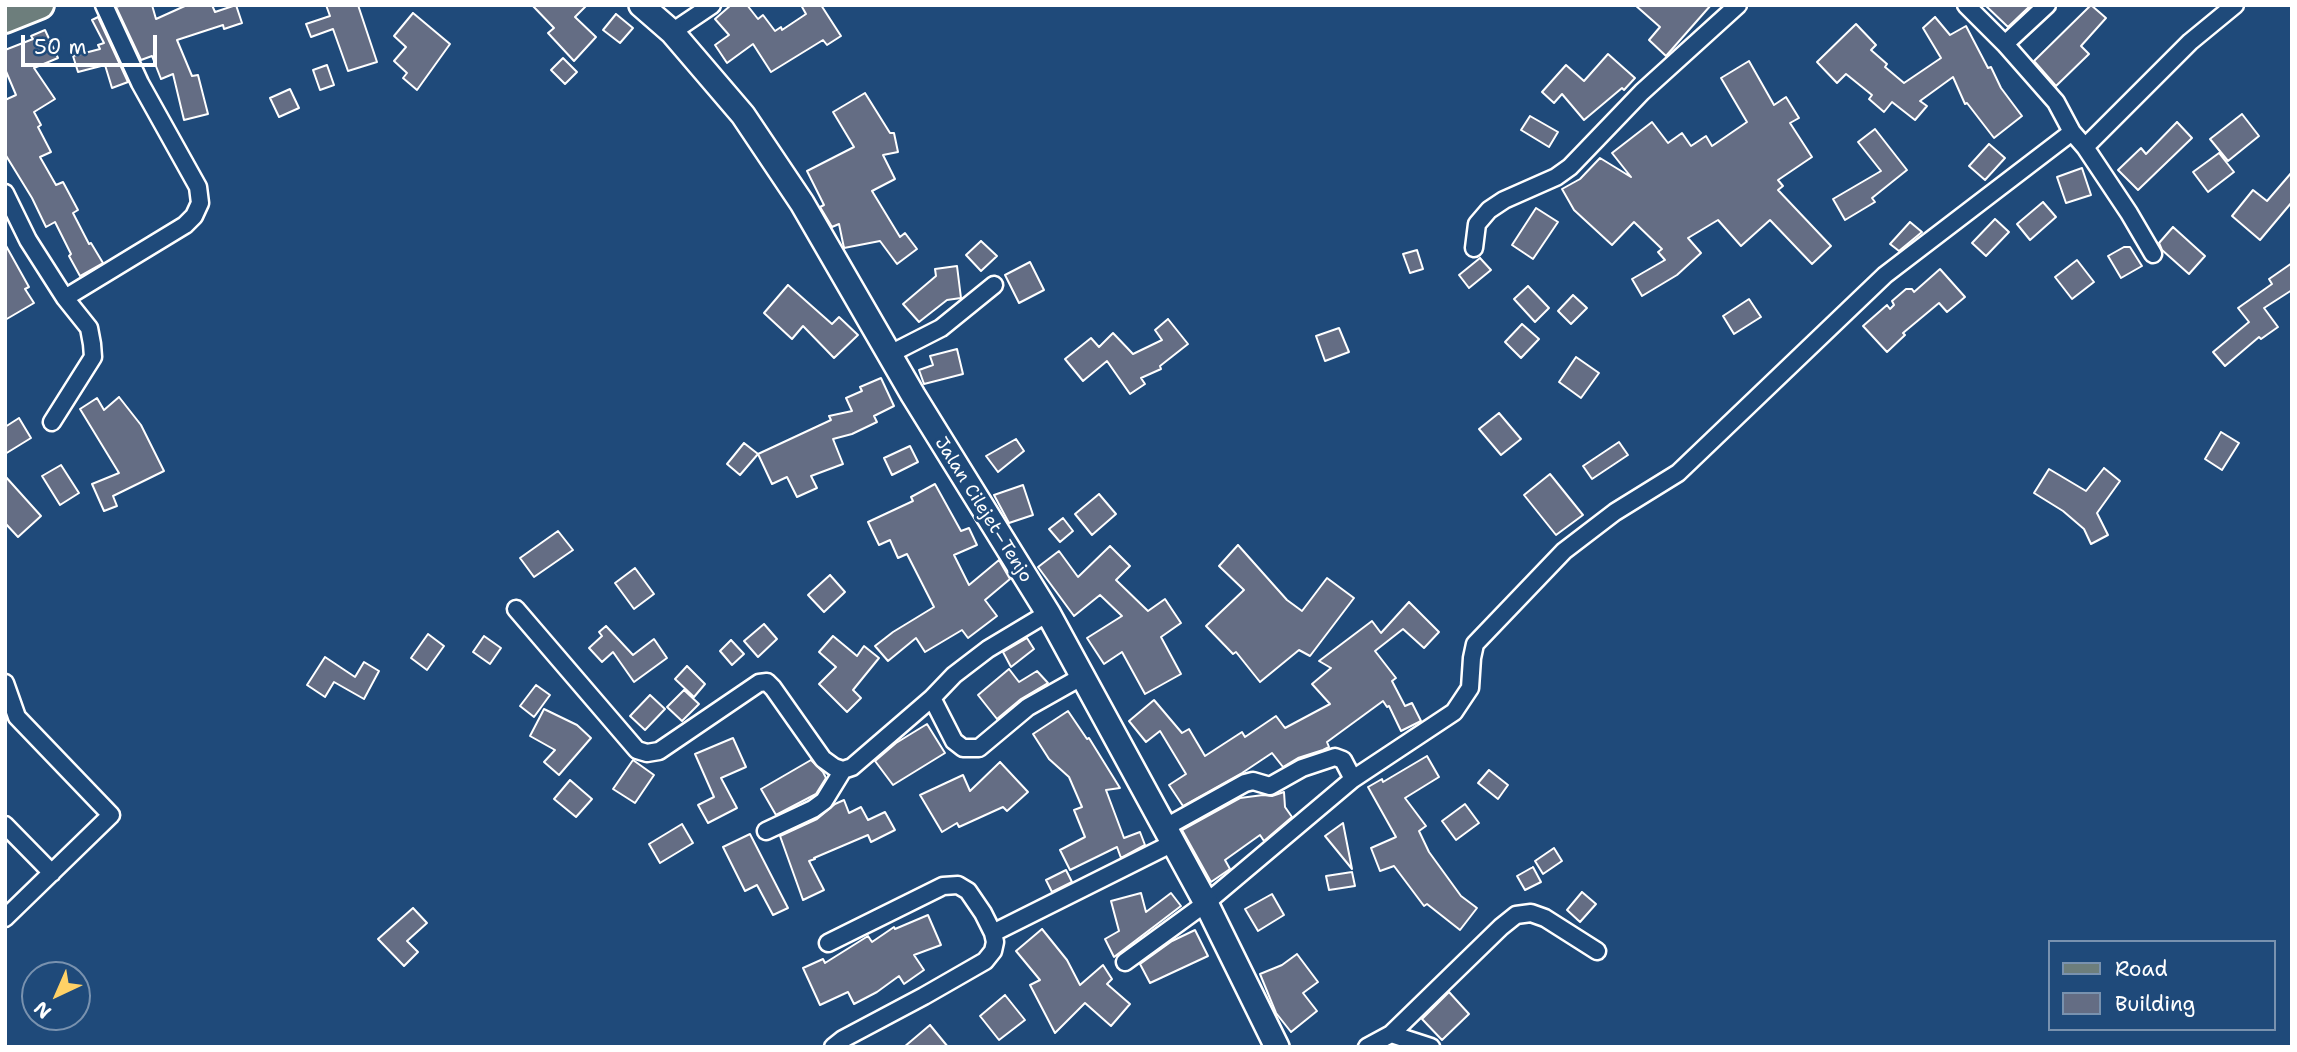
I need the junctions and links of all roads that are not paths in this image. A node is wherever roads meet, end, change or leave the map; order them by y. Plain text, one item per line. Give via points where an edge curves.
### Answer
1 (40, 5) edge
2 (104, 5) edge
3 (641, 5) edge
4 (712, 5) edge
5 (1738, 5) edge
6 (1966, 5) edge
7 (2047, 5) edge
8 (2235, 5) edge
9 (5, 19) edge
10 (672, 32) junction
11 (2005, 44) junction
12 (2072, 132) junction
13 (2085, 147) junction
14 (5, 193) edge
15 (1474, 248) dead end
16 (2153, 254) dead end
17 (994, 285) dead end
18 (65, 298) junction
19 (890, 354) junction
20 (52, 422) dead end
21 (516, 609) dead end
22 (1048, 612) junction
23 (1083, 676) junction
24 (5, 683) edge
25 (932, 698) junction
26 (843, 770) junction
27 (1353, 779) junction
28 (5, 825) edge
29 (766, 831) dead end
30 (1168, 836) junction
31 (52, 873) junction
32 (1206, 903) junction
33 (5, 918) edge
34 (993, 933) junction
35 (828, 943) dead end
36 (1597, 951) dead end
37 (1125, 962) dead end
38 (1391, 1034) junction
39 (833, 1047) edge
40 (1277, 1047) edge
41 (1367, 1047) edge
42 (1431, 1047) edge

1 - 9 main road
2 - 18 street via 140,83 198,187 200,203 185,225
3 - 10 main road, Jalan Cilejet–Tenjo
4 - 10 street
5 - 15 street via 1642,92 1570,167 1489,210 1477,224
6 - 11 street
7 - 11 street
8 - 13 street via 2190,42
10 - 19 main road, Jalan Cilejet–Tenjo via 743,115 802,203
11 - 12 street via 2056,102
12 - 13 street
12 - 27 street via 1885,275 1678,473 1564,551 1475,644 1470,688 1454,712
13 - 16 street
14 - 18 street
17 - 19 street via 941,328
18 - 20 street via 89,328 93,357
19 - 22 main road, Jalan Cilejet–Tenjo
21 - 26 street via 637,750 659,751 767,682 823,759
22 - 23 main road, Jalan Cilejet–Tenjo
22 - 25 street via 988,649
23 - 25 street via 1028,707 979,748 963,748 954,741
23 - 30 main road, Jalan Cilejet–Tenjo
24 - 31 street via 17,717 111,815
25 - 26 street
26 - 29 street via 824,801
27 - 30 street via 1343,760 1335,758 1302,768 1270,786 1245,783
27 - 32 street
28 - 31 street
30 - 32 main road, Jalan Cilejet–Tenjo
30 - 34 street
31 - 33 street
32 - 37 street
32 - 40 main road, Jalan Cilejet–Tenjo
34 - 35 street via 968,891 958,885 943,886
34 - 39 street via 993,951 985,961
36 - 38 street via 1545,918 1531,913 1516,915
38 - 41 street
38 - 42 street

